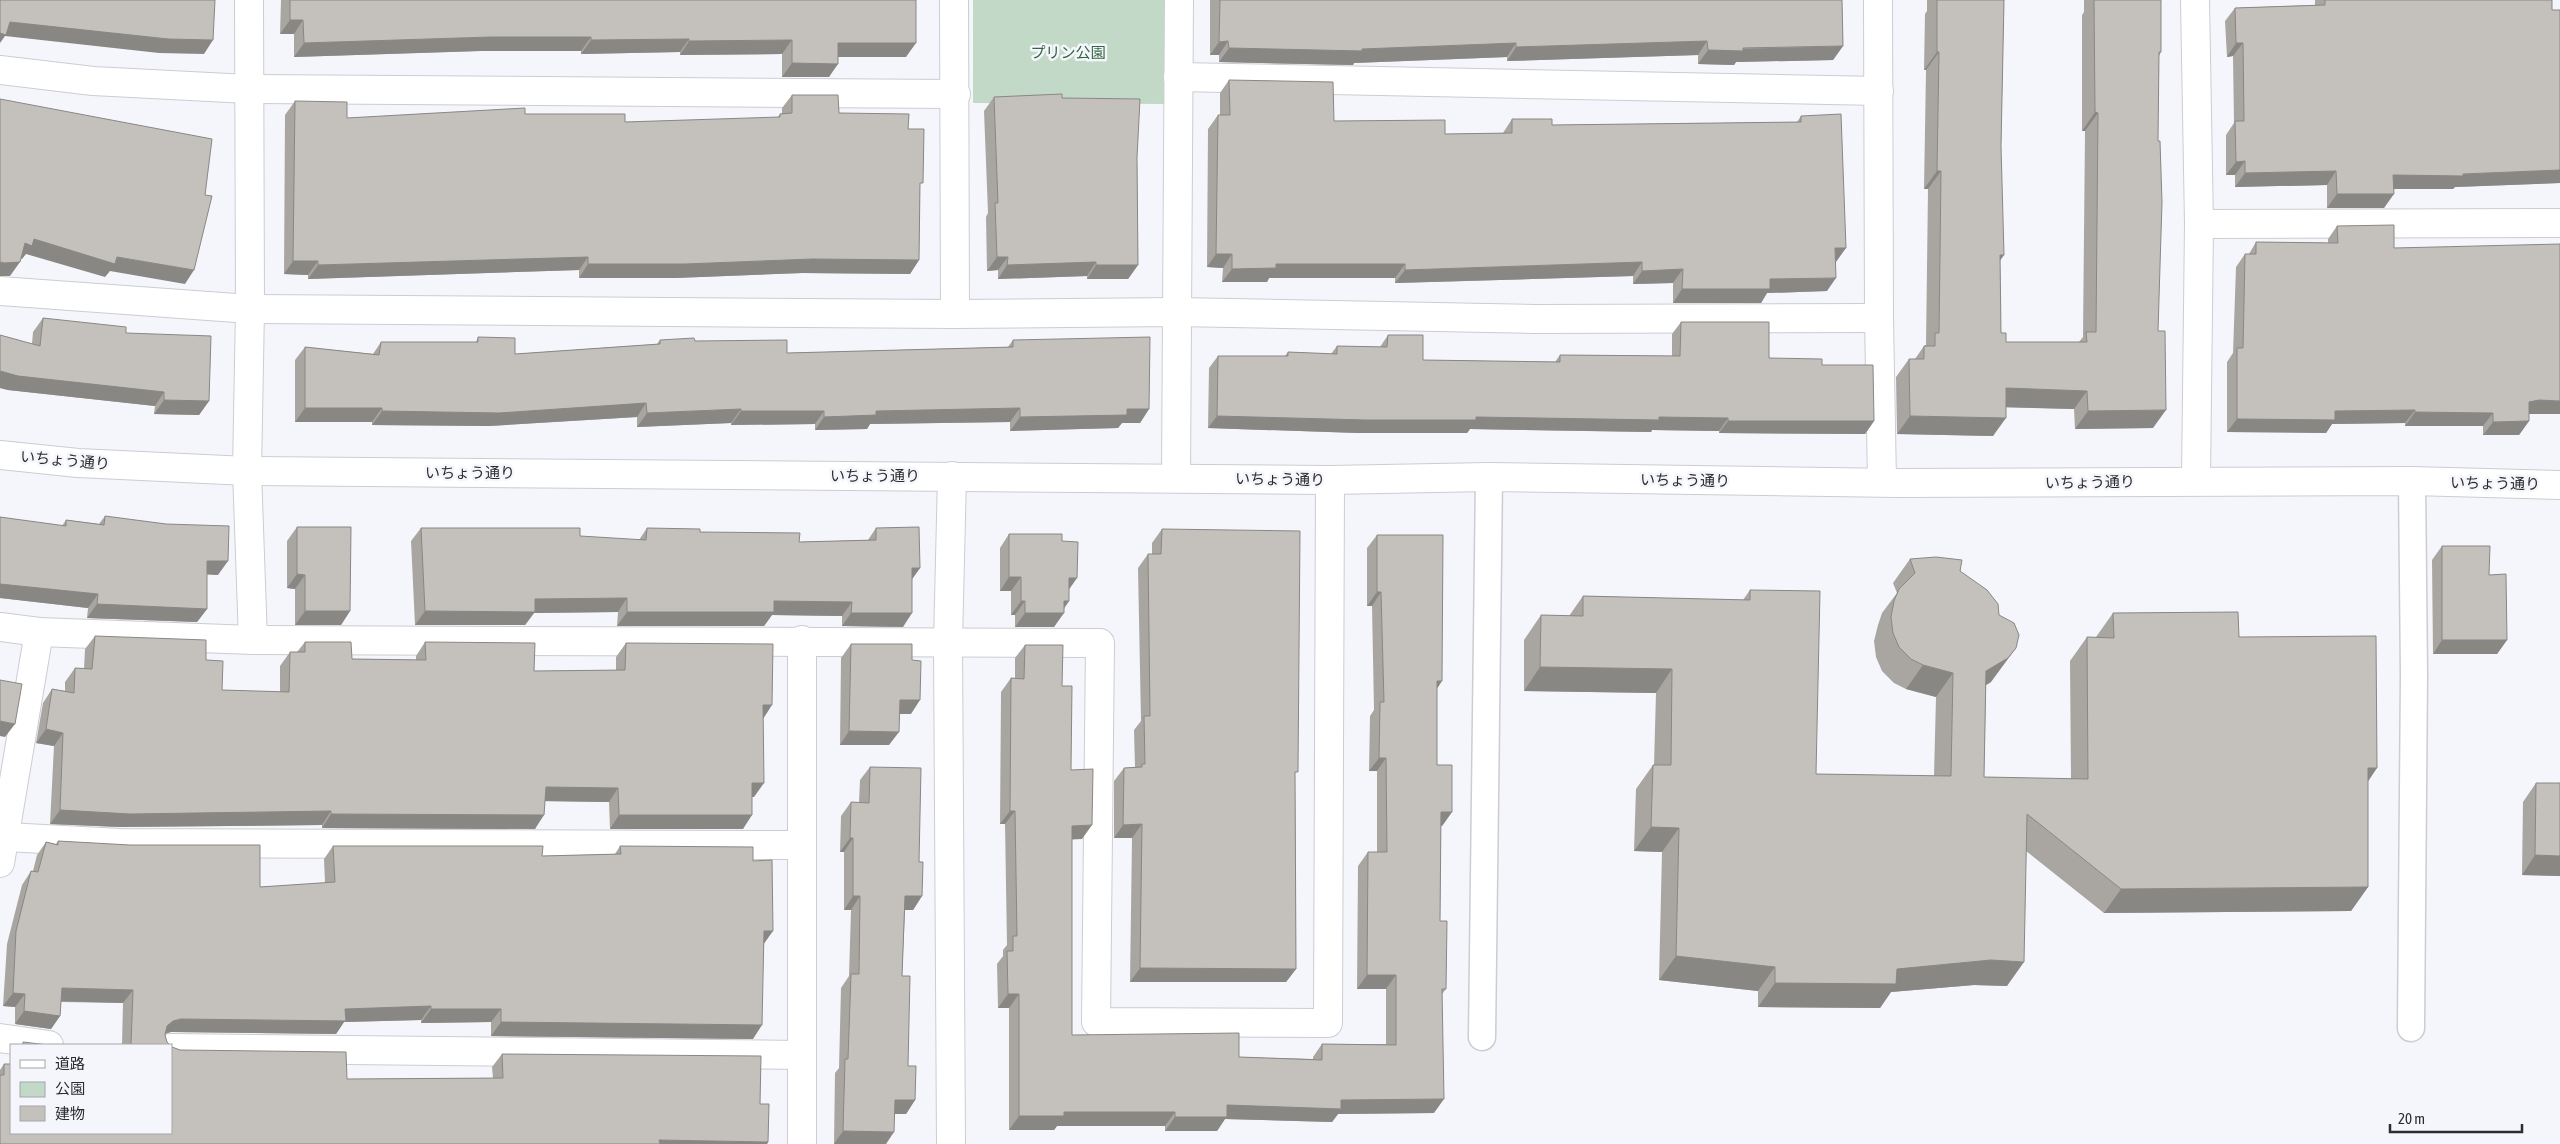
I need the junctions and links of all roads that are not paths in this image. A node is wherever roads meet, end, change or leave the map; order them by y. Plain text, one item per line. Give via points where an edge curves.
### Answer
1 (249, 0) edge
2 (954, 0) edge
3 (1179, 0) edge
4 (1878, 0) edge
5 (2195, 0) edge
6 (0, 70) edge
7 (1178, 77) junction
8 (248, 89) junction
9 (1879, 91) junction
10 (956, 94) junction
11 (2199, 224) junction
12 (2560, 224) edge
13 (0, 291) edge
14 (250, 309) junction
15 (1176, 312) junction
16 (955, 314) junction
17 (1879, 318) junction
18 (0, 455) edge
19 (248, 471) junction
20 (952, 476) junction
21 (1176, 477) junction
22 (1489, 477) junction
23 (1330, 480) junction
24 (2196, 480) junction
25 (2412, 481) junction
26 (1882, 482) junction
27 (2560, 485) edge
28 (0, 627) edge
29 (39, 632) junction
30 (253, 640) junction
31 (802, 640) junction
32 (948, 642) junction
33 (6, 836) junction
34 (802, 845) junction
35 (0, 863) edge
36 (2411, 1028) dead end
37 (1482, 1037) dead end
38 (0, 1038) edge
39 (42, 1044) edge
40 (172, 1048) edge
41 (802, 1055) junction
42 (802, 1144) edge
43 (952, 1144) edge

1 - 8 street
2 - 10 street
3 - 7 street
4 - 9 street
5 - 11 street
6 - 8 street via 93,81
7 - 9 street
7 - 15 street
8 - 10 street
8 - 14 street
9 - 17 street
10 - 16 street
11 - 12 street
11 - 24 street
13 - 14 street
14 - 16 street
14 - 19 street
15 - 16 street
15 - 17 street via 1535,319
15 - 21 street
17 - 26 street
18 - 19 street, いちょう通り via 78,463
19 - 20 street, いちょう通り
19 - 30 street
20 - 21 street, いちょう通り
20 - 32 street
21 - 23 street, いちょう通り
22 - 23 street, いちょう通り
22 - 26 street, いちょう通り
22 - 37 lane
23 - 32 street via 1328,1023 1096,1022 1100,642
24 - 25 street, いちょう通り
24 - 26 street, いちょう通り
25 - 27 street, いちょう通り
25 - 36 lane
28 - 29 street
29 - 30 street
29 - 33 street
30 - 31 street
31 - 32 street
31 - 34 street
32 - 43 street
33 - 34 street via 120,843
33 - 35 street
34 - 41 street
38 - 39 street
40 - 41 street
41 - 42 street

